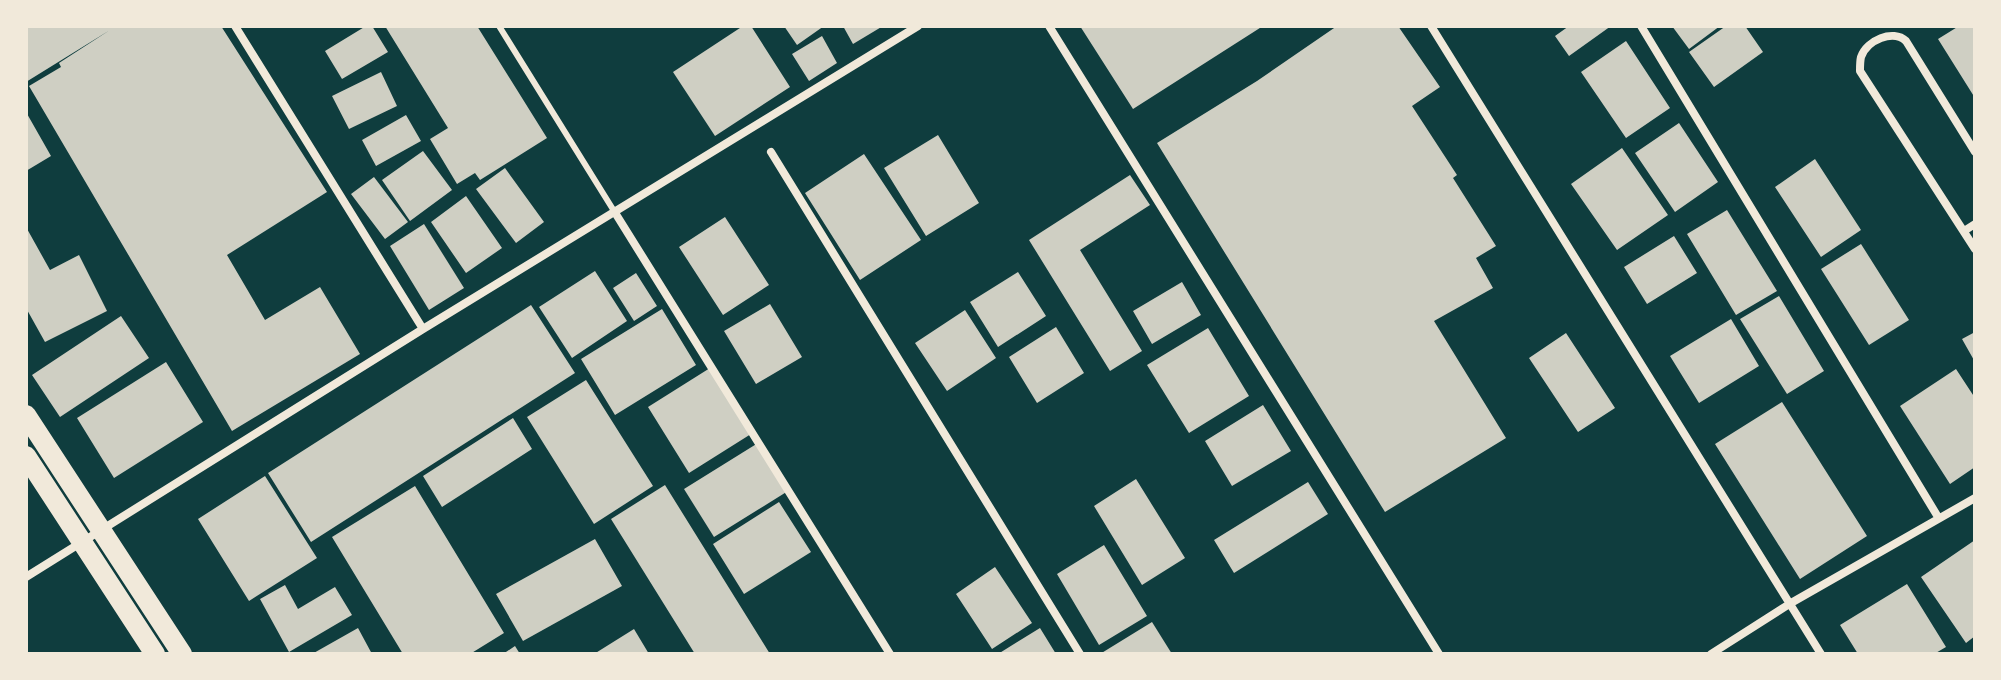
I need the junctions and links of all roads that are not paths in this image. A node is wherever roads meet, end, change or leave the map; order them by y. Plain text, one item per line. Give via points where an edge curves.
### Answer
1 (235, 26) edge
2 (499, 26) edge
3 (918, 26) edge
4 (1049, 26) edge
5 (1431, 26) edge
6 (1641, 26) edge
7 (771, 152) dead end
8 (1975, 152) edge
9 (614, 211) junction
10 (1975, 224) edge
11 (1964, 231) junction
12 (1975, 249) edge
13 (423, 329) junction
14 (26, 415) edge
15 (26, 456) edge
16 (1975, 498) edge
17 (1938, 517) junction
18 (100, 528) junction
19 (81, 541) junction
20 (26, 577) edge
21 (1791, 603) junction
22 (155, 654) edge
23 (182, 654) edge
24 (890, 654) edge
25 (1080, 654) edge
26 (1439, 654) edge
27 (1711, 654) edge
28 (1821, 654) edge

1 - 13 street
2 - 9 lane
3 - 9 street
4 - 26 street
5 - 21 street
6 - 17 street
7 - 25 street
8 - 11 street via 1906,41 1890,34 1870,46 1861,56 1860,71
9 - 13 street
9 - 24 street
10 - 11 street
11 - 12 street
13 - 18 street
14 - 18 main road
15 - 19 main road
16 - 17 street
17 - 21 street
18 - 19 street
18 - 23 main road
19 - 20 street
19 - 22 main road
21 - 27 street
21 - 28 street

